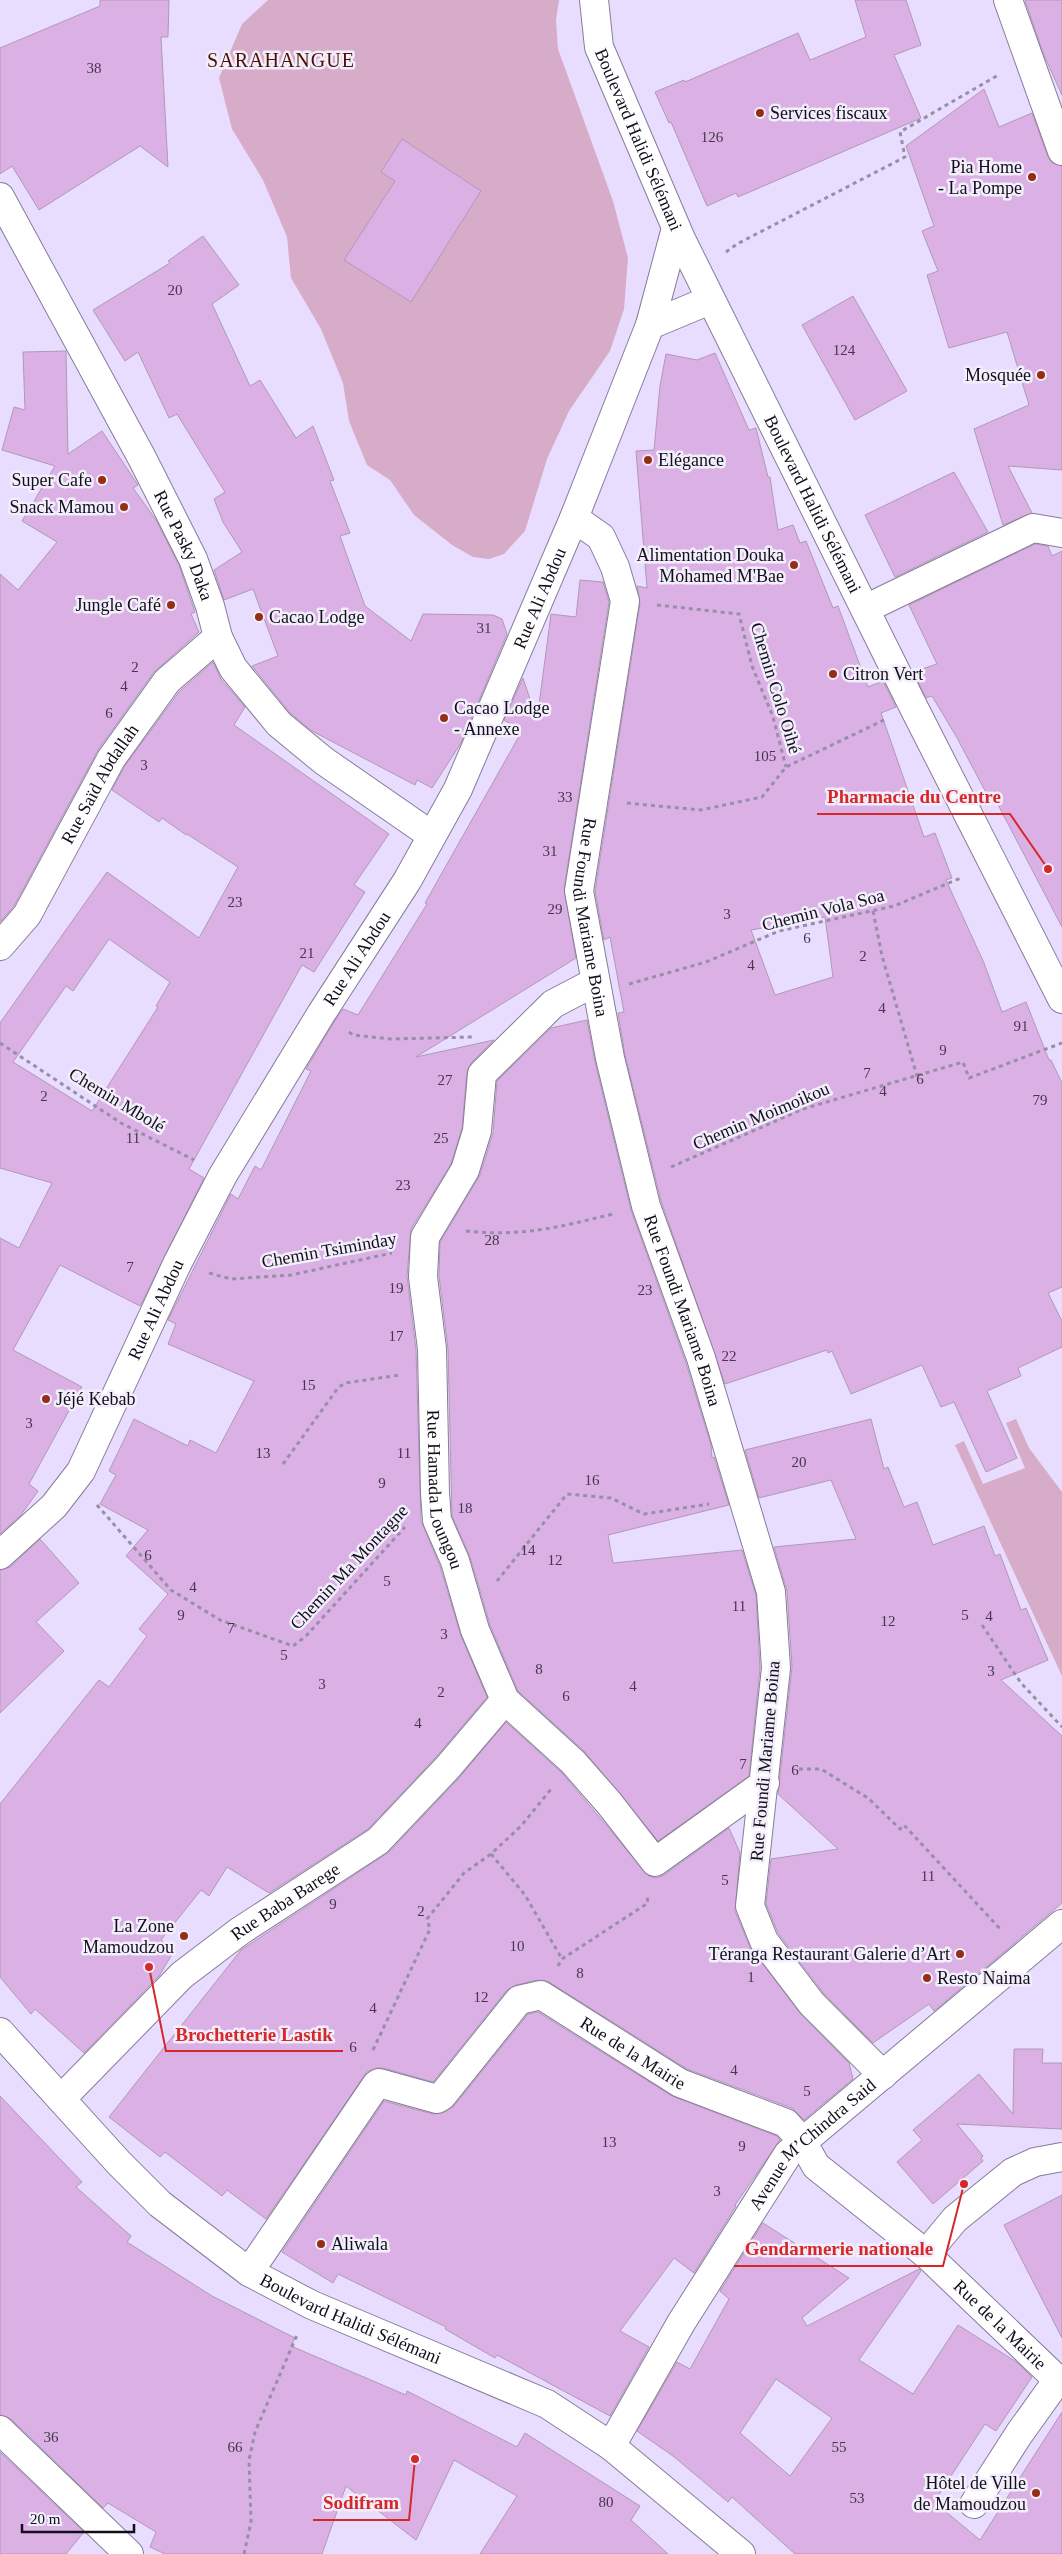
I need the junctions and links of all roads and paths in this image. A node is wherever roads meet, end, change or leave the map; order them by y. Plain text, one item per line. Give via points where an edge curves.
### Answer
1 (594, 0) edge
2 (1008, 0) edge
3 (1027, 55) junction
4 (1062, 151) edge
5 (0, 197) edge
6 (676, 228) junction
7 (726, 258) dead end
8 (710, 300) junction
9 (650, 324) junction
10 (574, 518) junction
11 (1062, 533) edge
12 (624, 601) junction
13 (865, 609) junction
14 (218, 637) junction
15 (913, 706) junction
16 (786, 767) junction
17 (594, 800) junction
18 (431, 835) junction
19 (993, 861) junction
20 (873, 911) junction
21 (0, 946) edge
22 (596, 987) junction
23 (1062, 999) edge
24 (321, 1014) junction
25 (467, 1037) dead end
26 (0, 1043) edge
27 (1062, 1043) edge
28 (916, 1076) junction
29 (223, 1175) junction
30 (640, 1177) junction
31 (646, 1206) junction
32 (428, 1235) junction
33 (177, 1264) junction
34 (433, 1374) junction
35 (283, 1464) dead end
36 (81, 1471) junction
37 (435, 1493) junction
38 (744, 1498) junction
39 (0, 1555) edge
40 (468, 1607) junction
41 (982, 1625) dead end
42 (505, 1700) junction
43 (1062, 1727) edge
44 (573, 1762) junction
45 (765, 1776) junction
46 (491, 1854) junction
47 (655, 1862) junction
48 (1062, 1924) edge
49 (1025, 1956) junction
50 (562, 1959) junction
51 (541, 1995) junction
52 (0, 2032) edge
53 (883, 2075) junction
54 (376, 2085) junction
55 (61, 2099) junction
56 (802, 2141) junction
57 (1062, 2157) edge
58 (926, 2254) junction
59 (249, 2272) junction
60 (312, 2305) junction
61 (1060, 2382) edge
62 (0, 2430) edge
63 (611, 2446) junction
64 (974, 2504) dead end
65 (129, 2554) edge
66 (244, 2554) edge
67 (741, 2554) edge

1 - 6 street, Boulevard Halidi Sélémani via 599,47
2 - 3 street
3 - 4 street
3 - 7 path via 991,80 900,132 905,157 737,244 726,252
5 - 14 street, Rue Pasky Daka via 142,458 193,559
6 - 8 street, Boulevard Halidi Sélémani
6 - 9 street, Rue Ali Abdou
8 - 9 street
8 - 13 street, Boulevard Halidi Sélémani
9 - 10 street, Rue Ali Abdou
10 - 12 street, Rue Foundi Mariame Boina via 601,537 615,567
10 - 18 street, Rue Ali Abdou via 458,789
11 - 13 street via 1033,528
12 - 16 path, Chemin Colo Oihé via 739,614 752,666 773,717
12 - 17 street, Rue Foundi Mariame Boina
13 - 15 street, Boulevard Halidi Sélémani
14 - 18 street, Rue Pasky Daka via 233,668 279,724 324,761
14 - 21 street, Rue Saïd Abdallah via 167,681 111,758 27,916
15 - 16 path
15 - 19 street, Boulevard Halidi Sélémani
16 - 17 path via 762,797 701,810
17 - 22 street, Rue Foundi Mariame Boina via 579,891
18 - 24 street, Rue Ali Abdou via 407,881
19 - 20 path, Chemin Vola Soa via 894,906
19 - 23 street, Boulevard Halidi Sélémani
20 - 22 path, Chemin Vola Soa via 779,931 706,962
20 - 28 path via 882,956
22 - 30 street, Rue Foundi Mariame Boina
22 - 32 street, Rue Hamada Loungou via 553,1004 482,1074 478,1131 465,1170
24 - 25 path via 353,1035 391,1039
24 - 29 street, Rue Ali Abdou
26 - 29 path, Chemin Mbolé via 121,1123
27 - 28 path, Chemin Moimoikou via 969,1078 963,1062
28 - 30 path, Chemin Moimoikou via 803,1109 684,1163
29 - 33 street, Rue Ali Abdou
30 - 31 street, Rue Foundi Mariame Boina
31 - 32 path via 542,1231
31 - 38 street, Rue Foundi Mariame Boina via 701,1358
32 - 33 path, Chemin Tsiminday via 422,1246 291,1275 231,1279
32 - 34 street, Rue Hamada Loungou via 423,1277
33 - 36 street, Rue Ali Abdou
34 - 35 path via 380,1376 345,1383 338,1388
34 - 37 street, Rue Hamada Loungou
36 - 37 path, Chemin Ma Montagne via 96,1504 171,1590 220,1620 293,1646 306,1636
36 - 39 street, Rue Ali Abdou via 54,1506
37 - 40 street, Rue Hamada Loungou via 437,1520 455,1561
38 - 40 path via 644,1514 611,1498 568,1494 498,1580
38 - 45 street, Rue Foundi Mariame Boina via 771,1592 776,1668
40 - 42 street, Rue Hamada Loungou via 474,1630
41 - 43 path via 1021,1682
42 - 44 street, Rue Hamada Loungou
42 - 55 street, Rue Baba Barege via 378,1841 240,1931 182,1975
44 - 46 path via 521,1826
44 - 47 street, Rue Hamada Loungou via 610,1802
45 - 47 street
45 - 49 path via 821,1769 868,1798 900,1829 904,1825
45 - 53 street, Rue Foundi Mariame Boina via 750,1906 764,1941 812,2004
46 - 50 path via 525,1896
46 - 54 path via 464,1873 427,1919 430,1929 364,2069
47 - 50 path via 645,1880 648,1903
48 - 49 street, Avenue M’Chindra Said
49 - 53 street, Avenue M’Chindra Said
50 - 51 path
51 - 54 street via 519,2000 437,2099 379,2083
51 - 56 street, Rue de la Mairie via 680,2084 786,2123
52 - 55 street, Boulevard Halidi Sélémani
53 - 56 street, Avenue M’Chindra Said
54 - 59 street
55 - 59 street, Boulevard Halidi Sélémani via 160,2204
56 - 58 street, Rue de la Mairie via 816,2166
56 - 63 street, Avenue M’Chindra Said via 788,2154 707,2281
57 - 58 street via 1035,2162 1013,2172 955,2219
58 - 61 street, Rue de la Mairie
59 - 60 street, Boulevard Halidi Sélémani
60 - 63 street, Boulevard Halidi Sélémani via 547,2404
60 - 66 path via 255,2432 249,2460 251,2522
61 - 64 street via 1019,2434
62 - 65 street
63 - 67 street, Boulevard Halidi Sélémani

